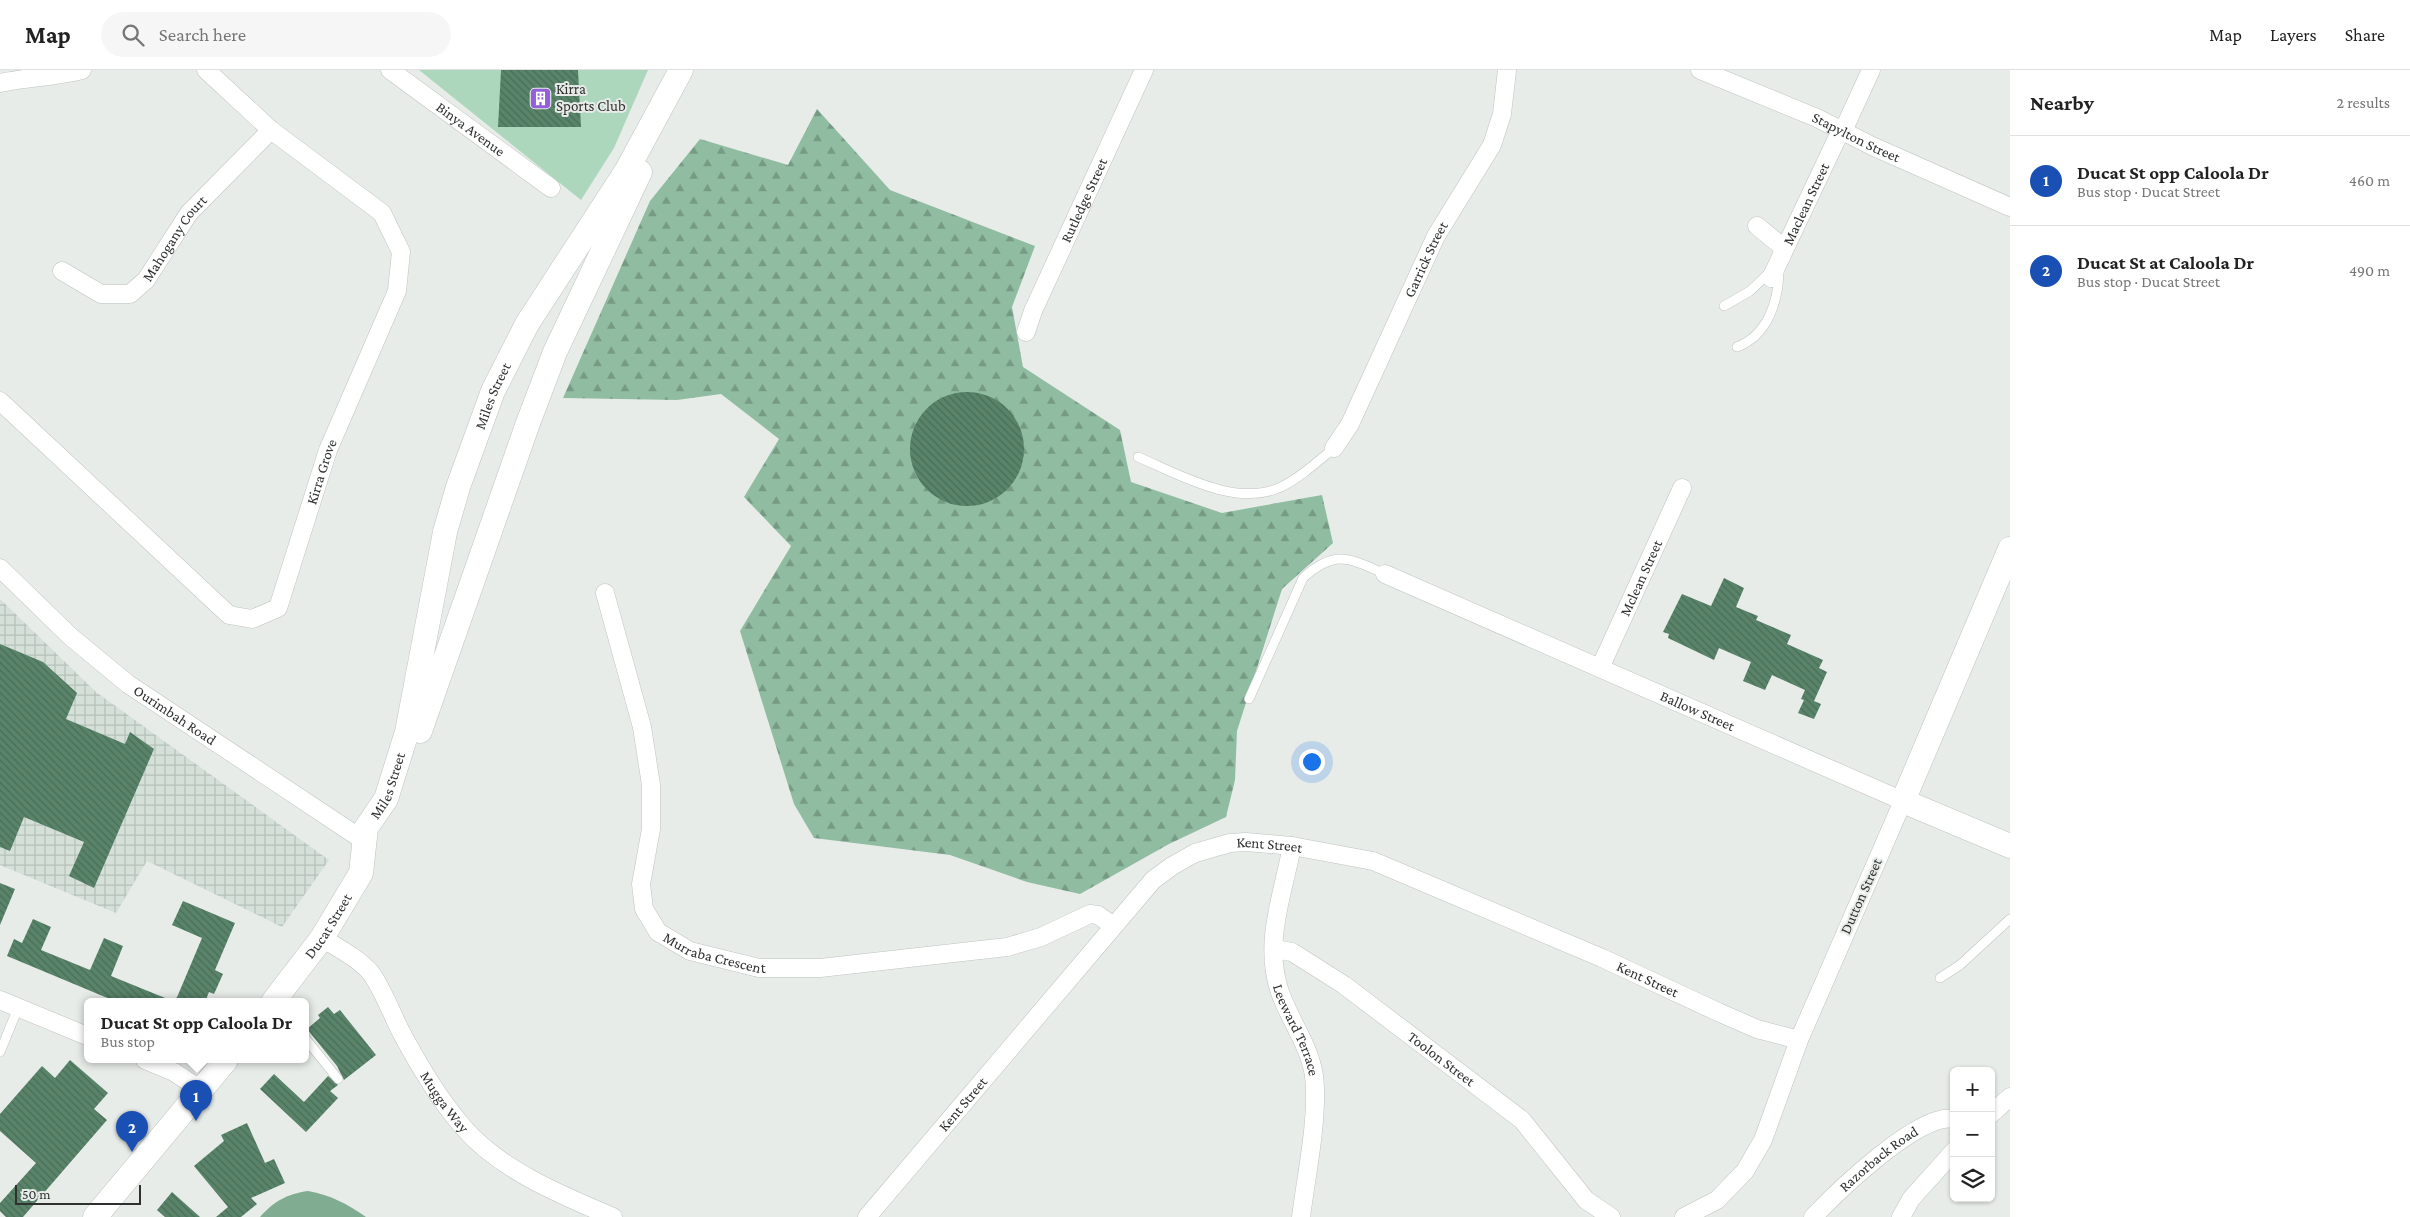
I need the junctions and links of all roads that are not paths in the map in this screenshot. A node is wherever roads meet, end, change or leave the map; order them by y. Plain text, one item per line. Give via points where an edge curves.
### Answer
1 (82, 70) edge
2 (206, 70) edge
3 (390, 70) edge
4 (1144, 70) edge
5 (1507, 70) edge
6 (1700, 70) edge
7 (1871, 70) edge
8 (681, 72) edge
9 (34, 73) edge
10 (0, 83) edge
11 (270, 130) junction
12 (1842, 131) junction
13 (550, 188) dead end
14 (2010, 208) edge
15 (1757, 226) dead end
16 (1778, 262) junction
17 (62, 272) dead end
18 (1724, 306) dead end
19 (1026, 332) dead end
20 (1737, 347) dead end
21 (0, 401) edge
22 (1334, 448) joint
23 (1138, 456) dead end
24 (1682, 488) dead end
25 (2010, 549) edge
26 (0, 568) edge
27 (1385, 574) joint
28 (605, 593) dead end
29 (1600, 668) junction
30 (1249, 699) dead end
31 (1903, 801) junction
32 (366, 842) junction
33 (1292, 846) junction
34 (2010, 846) edge
35 (2010, 919) edge
36 (1113, 926) junction
37 (322, 938) junction
38 (1274, 949) junction
39 (1940, 978) dead end
40 (276, 998) edge
41 (0, 1000) edge
42 (18, 1008) junction
43 (84, 1035) edge
44 (1799, 1040) junction
45 (309, 1043) edge
46 (0, 1052) edge
47 (152, 1063) edge
48 (224, 1063) edge
49 (338, 1079) dead end
50 (201, 1090) junction
51 (2010, 1096) edge
52 (1993, 1112) edge
53 (1950, 1118) edge
54 (1950, 1155) edge
55 (95, 1217) edge
56 (613, 1217) edge
57 (867, 1217) edge
58 (1301, 1217) edge
59 (1611, 1217) edge
60 (1684, 1217) edge
61 (1813, 1217) edge
62 (1901, 1217) edge

1 - 9 street via 46,78
2 - 11 street, Kirra Grove
3 - 13 street, Binya Avenue
4 - 19 street, Rutledge Street
5 - 22 street, Garrick Street via 1502,114 1489,152 1436,236 1350,424
6 - 12 street, Stapylton Street
7 - 12 street, Maclean Street
8 - 32 street, Miles Street via 655,139 569,320 531,414 389,819
8 - 32 street, Miles Street via 627,170 536,309 493,391 445,532 402,749 386,798 367,826
9 - 10 street
11 - 17 street, Mahogany Court via 189,213 146,280 130,294 101,294
11 - 21 street, Kirra Grove via 382,214 401,252 397,291 328,450 278,608 252,619 229,615
12 - 14 street, Stapylton Street
12 - 16 street, Maclean Street
15 - 16 street
16 - 18 lane via 1750,291
16 - 20 lane via 1778,293 1768,319 1755,335
22 - 23 lane via 1304,474 1282,487 1254,493 1213,487
24 - 29 street, Mclean Street
25 - 31 street, Dutton Street
26 - 32 street, Ourimbah Road via 71,637 128,684
27 - 29 street, Ballow Street
27 - 30 lane via 1357,562 1333,559 1317,565 1303,578
28 - 36 street, Murraba Crescent via 642,727 651,785 651,829 641,884 644,909 658,932 690,951 759,968 820,968 1007,946 1041,936 1090,914 1098,915
29 - 31 street, Ballow Street
31 - 34 street, Ballow Street
31 - 44 street, Dutton Street
32 - 37 street, Ducat Street via 359,878
33 - 36 street, Kent Street via 1230,843 1195,853 1153,880
33 - 38 street, Leeward Terrace via 1275,915
33 - 44 street, Kent Street via 1373,861 1392,868 1758,1029
35 - 39 lane via 1960,965
36 - 57 street, Kent Street
37 - 40 street, Ducat Street
37 - 56 street, Mugga Way via 372,974 415,1056 456,1119 474,1138 513,1168 572,1200
38 - 58 street, Leeward Terrace via 1281,996 1303,1040 1314,1076 1313,1116
38 - 59 street, Toolon Street via 1292,952 1344,985 1522,1120 1586,1200
41 - 42 street
42 - 43 street
42 - 46 lane
44 - 60 street, Dutton Street via 1762,1140 1745,1171 1717,1200
45 - 49 lane
47 - 50 street via 174,1072
48 - 50 street
50 - 55 street
51 - 52 street
53 - 61 street, Razorback Road via 1933,1122 1900,1142 1841,1188
54 - 62 street via 1911,1199

